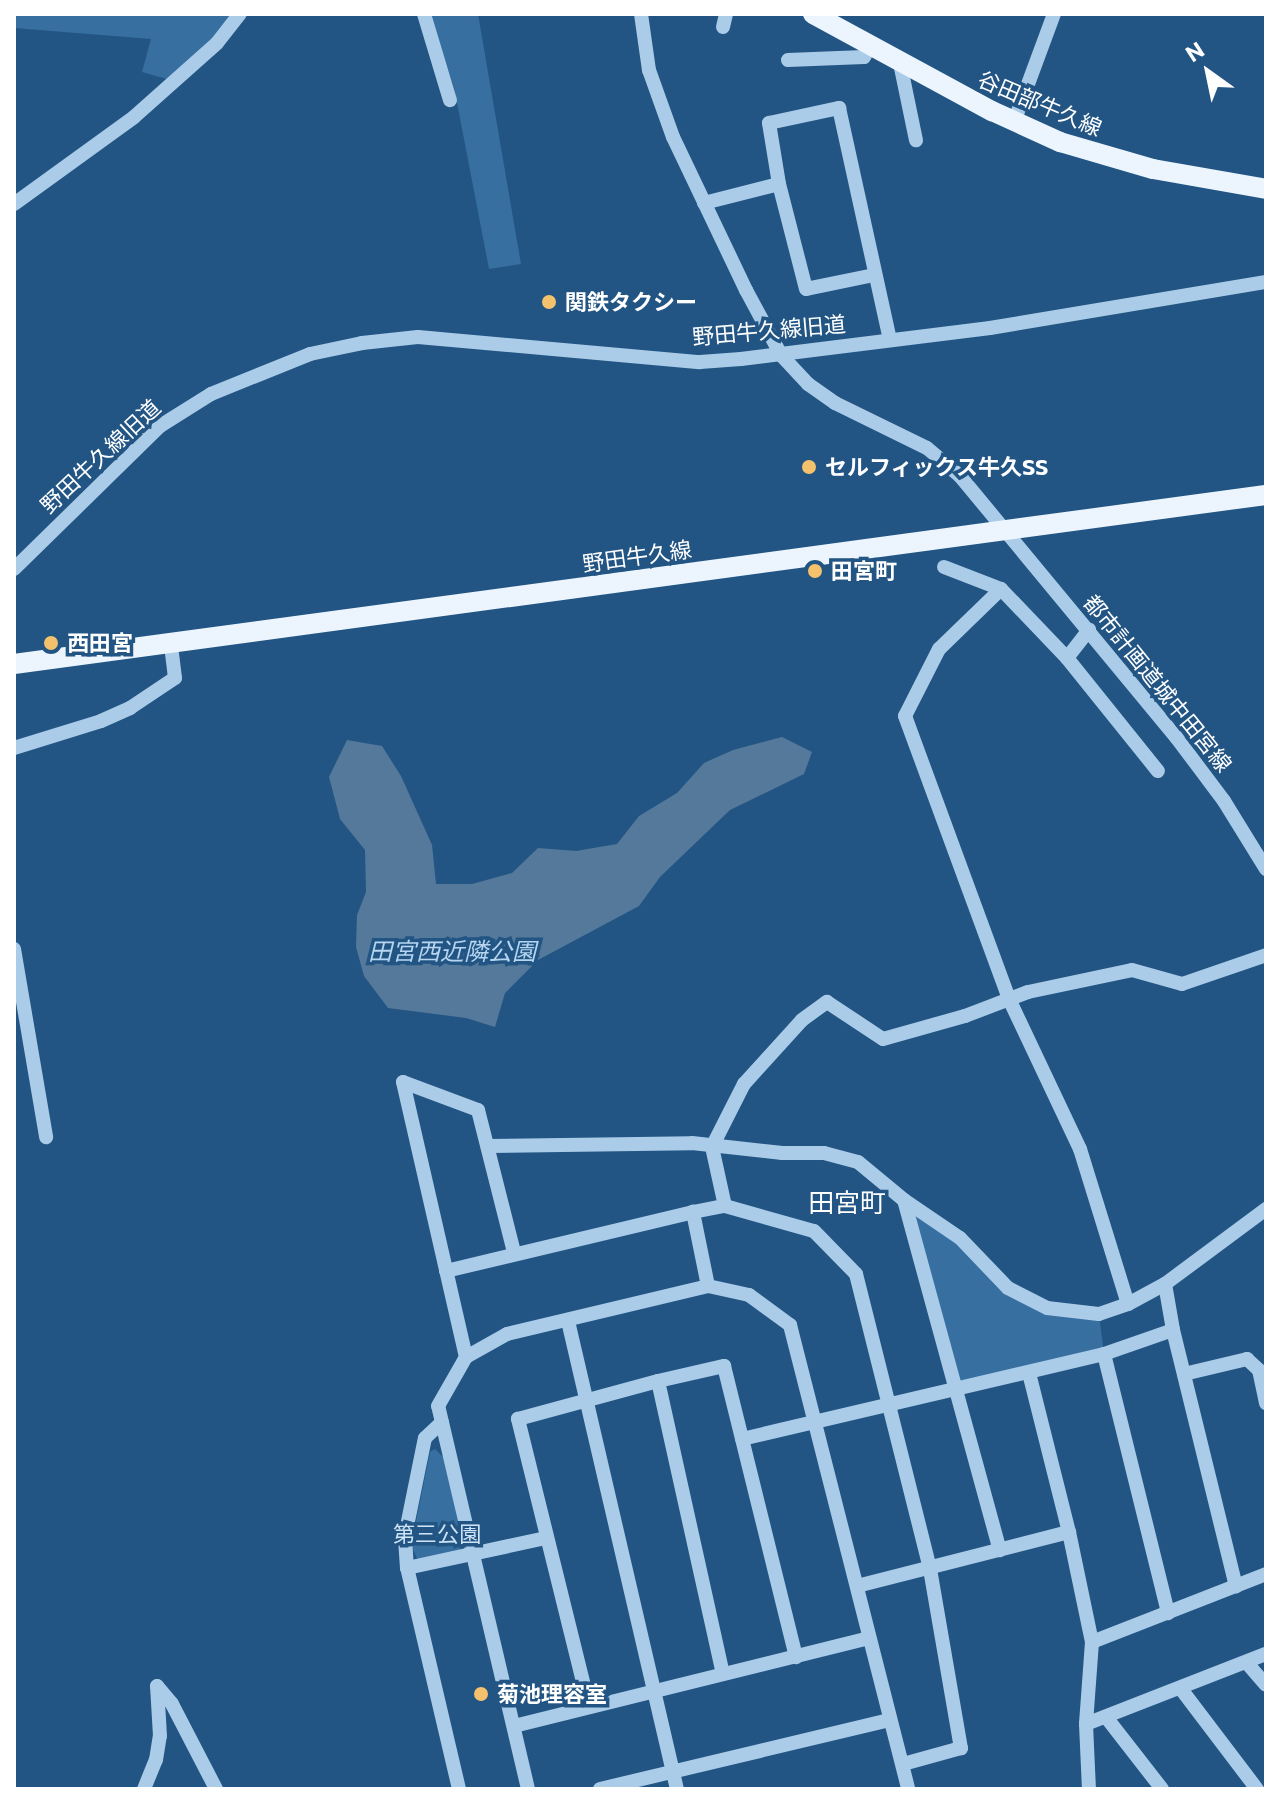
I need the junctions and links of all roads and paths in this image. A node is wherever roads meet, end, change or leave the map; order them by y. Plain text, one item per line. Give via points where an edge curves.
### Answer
1 (240, 14) edge
2 (424, 14) edge
3 (641, 14) edge
4 (813, 14) edge
5 (1054, 14) edge
6 (870, 46) junction
7 (788, 60) dead end
8 (900, 63) junction
9 (450, 100) dead end
10 (1014, 122) junction
11 (916, 140) dead end
12 (779, 184) junction
13 (1266, 189) edge
14 (704, 203) junction
15 (14, 204) edge
16 (874, 275) junction
17 (1266, 282) edge
18 (890, 339) junction
19 (781, 355) junction
20 (1266, 495) edge
21 (1007, 531) junction
22 (944, 567) dead end
23 (14, 569) edge
24 (1001, 589) junction
25 (1089, 630) junction
26 (171, 643) junction
27 (1067, 658) junction
28 (14, 664) edge
29 (14, 748) edge
30 (1158, 771) dead end
31 (1266, 869) edge
32 (14, 949) edge
33 (1266, 955) edge
34 (1010, 1001) junction
35 (46, 1137) dead end
36 (489, 1146) junction
37 (712, 1147) junction
38 (904, 1200) junction
39 (725, 1206) junction
40 (1266, 1209) edge
41 (693, 1212) junction
42 (514, 1252) junction
43 (446, 1271) junction
44 (1165, 1284) junction
45 (708, 1286) junction
46 (1128, 1304) junction
47 (568, 1321) junction
48 (1173, 1330) junction
49 (1104, 1354) junction
50 (466, 1357) junction
51 (1029, 1373) junction
52 (1184, 1374) junction
53 (658, 1381) junction
54 (959, 1391) junction
55 (587, 1400) junction
56 (890, 1402) junction
57 (1266, 1403) edge
58 (812, 1419) junction
59 (442, 1422) junction
60 (742, 1439) junction
61 (1069, 1532) junction
62 (546, 1538) junction
63 (1000, 1550) junction
64 (475, 1553) junction
65 (407, 1568) junction
66 (930, 1569) junction
67 (1266, 1574) edge
68 (857, 1586) junction
69 (1236, 1586) junction
70 (1168, 1613) junction
71 (869, 1638) junction
72 (1092, 1642) junction
73 (1266, 1654) edge
74 (796, 1657) junction
75 (1246, 1662) junction
76 (723, 1673) junction
77 (1266, 1685) edge
78 (655, 1689) junction
79 (1181, 1689) junction
80 (589, 1706) junction
81 (1106, 1717) junction
82 (889, 1720) junction
83 (1086, 1724) junction
84 (514, 1726) junction
85 (903, 1764) junction
86 (673, 1773) junction
87 (144, 1789) edge
88 (216, 1789) edge
89 (459, 1789) edge
90 (528, 1789) edge
91 (600, 1789) edge
92 (677, 1789) edge
93 (908, 1789) edge
94 (1089, 1789) edge
95 (1162, 1789) edge
96 (1257, 1789) edge

1 - 15 street via 217,43 134,117
2 - 9 street
3 - 14 street, 都市計画道城中田宮線 via 657,97
4 - 6 main road, 谷田部牛久線
5 - 10 street
6 - 7 street via 864,57
6 - 8 main road, 谷田部牛久線
8 - 10 main road, 谷田部牛久線
8 - 11 street
10 - 13 main road, 谷田部牛久線 via 1096,154
12 - 14 street
12 - 16 street via 806,289
12 - 16 street via 769,123 839,108
14 - 19 street, 都市計画道城中田宮線
16 - 18 street
17 - 18 street, 野田牛久線旧道
18 - 19 street, 野田牛久線旧道
19 - 21 street, 都市計画道城中田宮線 via 835,403 942,459
19 - 23 street, 野田牛久線旧道 via 700,362 418,337 310,354 211,394 160,426
20 - 21 main road, 野田牛久線
21 - 25 street, 都市計画道城中田宮線
21 - 26 main road, 野田牛久線 via 279,635
22 - 24 street
24 - 27 street
24 - 34 street via 939,649 905,716
25 - 27 street
25 - 31 street, 都市計画道城中田宮線 via 1202,771
26 - 28 main road, 野田牛久線
26 - 29 street via 175,678 101,721
27 - 30 street
32 - 35 street
33 - 34 street via 1182,984 1132,970 1028,992
34 - 37 street via 883,1039 827,1002 802,1020 744,1084
34 - 46 street via 1080,1149
36 - 37 street
36 - 42 street
36 - 43 street via 478,1110 403,1082
37 - 38 street via 824,1153 858,1162
37 - 39 street
38 - 46 street via 960,1238 1008,1288 1047,1308 1099,1314
38 - 54 street
39 - 41 street
39 - 56 street via 814,1231 856,1274
40 - 44 street
41 - 42 street
41 - 45 street
42 - 43 street
43 - 50 street
44 - 46 street
44 - 48 street
45 - 47 street
45 - 58 street via 749,1295 790,1325
47 - 50 street via 507,1334
47 - 55 street
48 - 49 street
48 - 52 street
49 - 51 street
49 - 70 street
50 - 59 street via 438,1406
51 - 54 street
51 - 61 street
52 - 57 street via 1247,1359 1259,1370
52 - 69 street
53 - 55 street
53 - 60 street via 724,1366
53 - 76 street
54 - 56 street
54 - 63 street
55 - 62 street via 518,1419
55 - 78 street
56 - 58 street
56 - 66 street
58 - 60 street
58 - 68 street
59 - 64 street
59 - 65 street via 425,1438 405,1536
60 - 74 street
61 - 63 street
61 - 72 street
62 - 64 street
62 - 80 street
63 - 66 street
64 - 65 street
64 - 84 street
65 - 89 street
66 - 68 street
66 - 85 street via 961,1748
67 - 69 street
68 - 71 street
69 - 70 street
70 - 72 street
71 - 74 street
71 - 82 street
72 - 83 street
73 - 75 street
74 - 76 street
75 - 77 street
75 - 79 street
76 - 78 street
78 - 80 street
78 - 86 street
79 - 81 street
79 - 96 street
80 - 84 street
81 - 83 street
81 - 95 street
82 - 85 street
82 - 86 street
83 - 94 street
84 - 90 street
85 - 93 street
86 - 91 street
86 - 92 street
87 - 88 street via 160,1736 157,1686 172,1704

